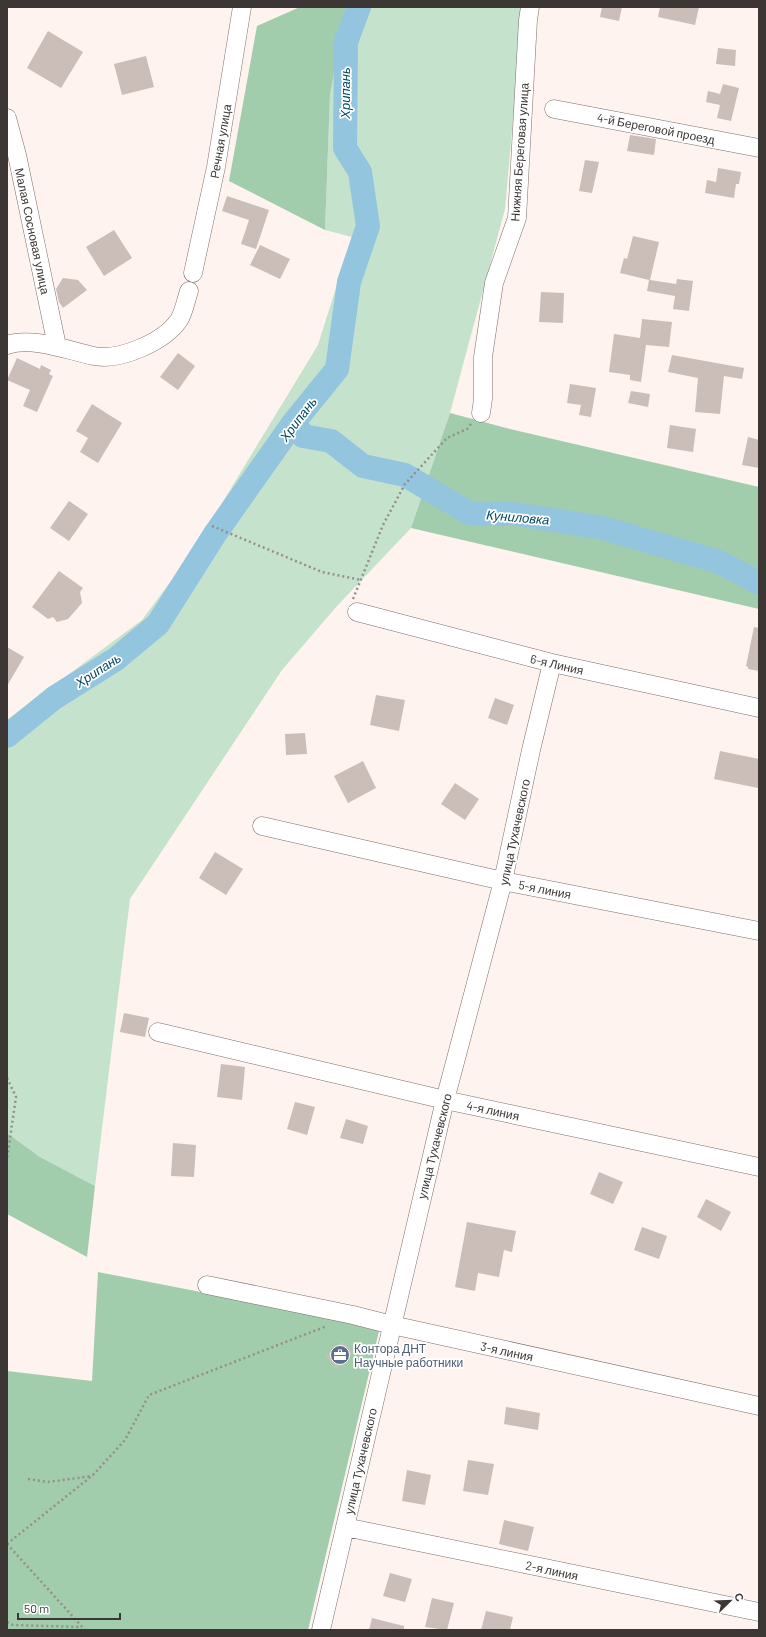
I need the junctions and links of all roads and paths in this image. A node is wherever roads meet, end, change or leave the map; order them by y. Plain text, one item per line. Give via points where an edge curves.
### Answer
1 (242, 7) edge
2 (530, 7) edge
3 (554, 109) dead end
4 (7, 118) edge
5 (759, 148) edge
6 (194, 273) dead end
7 (189, 291) dead end
8 (7, 345) edge
9 (57, 346) junction
10 (481, 412) joint
11 (212, 526) dead end
12 (361, 580) junction
13 (357, 612) joint
14 (552, 663) junction
15 (759, 708) edge
16 (262, 826) dead end
17 (503, 881) junction
18 (759, 931) edge
19 (158, 1032) dead end
20 (7, 1078) edge
21 (445, 1100) junction
22 (7, 1159) edge
23 (759, 1167) edge
24 (207, 1285) dead end
25 (332, 1324) dead end
26 (392, 1325) junction
27 (759, 1406) edge
28 (93, 1475) junction
29 (28, 1479) dead end
30 (345, 1527) junction
31 (7, 1544) edge
32 (759, 1612) edge
33 (7, 1622) edge
34 (81, 1627) junction
35 (85, 1630) edge
36 (322, 1630) edge

1 - 6 street, Речная улица via 216,167
2 - 10 street, Нижняя Береговая улица via 517,218 494,283 483,357
3 - 5 street, 4-й Береговой проезд
4 - 9 street, Малая Сосновая улица
7 - 9 street via 179,320 158,340 126,355 96,356
8 - 9 street via 15,343
10 - 12 path via 467,429 447,438 405,484 383,525
11 - 12 path via 322,572
12 - 13 path via 351,603
13 - 14 street, 6-я Линия
14 - 15 street, 6-я Линия
14 - 17 street, улица Тухачевского
16 - 17 street, 5-я линия
17 - 18 street, 5-я линия
17 - 21 street, улица Тухачевского
19 - 21 street, 4-я линия
20 - 22 path via 16,1097
21 - 23 street, 4-я линия
21 - 26 street, улица Тухачевского
24 - 26 street, 3-я линия
25 - 28 path via 149,1395 125,1440
26 - 27 street, 3-я линия
26 - 30 street, улица Тухачевского
28 - 29 path via 48,1482
28 - 31 path
30 - 32 street, 2-я линия
30 - 36 street, улица Тухачевского
31 - 34 path via 43,1581
33 - 34 path
34 - 35 path

